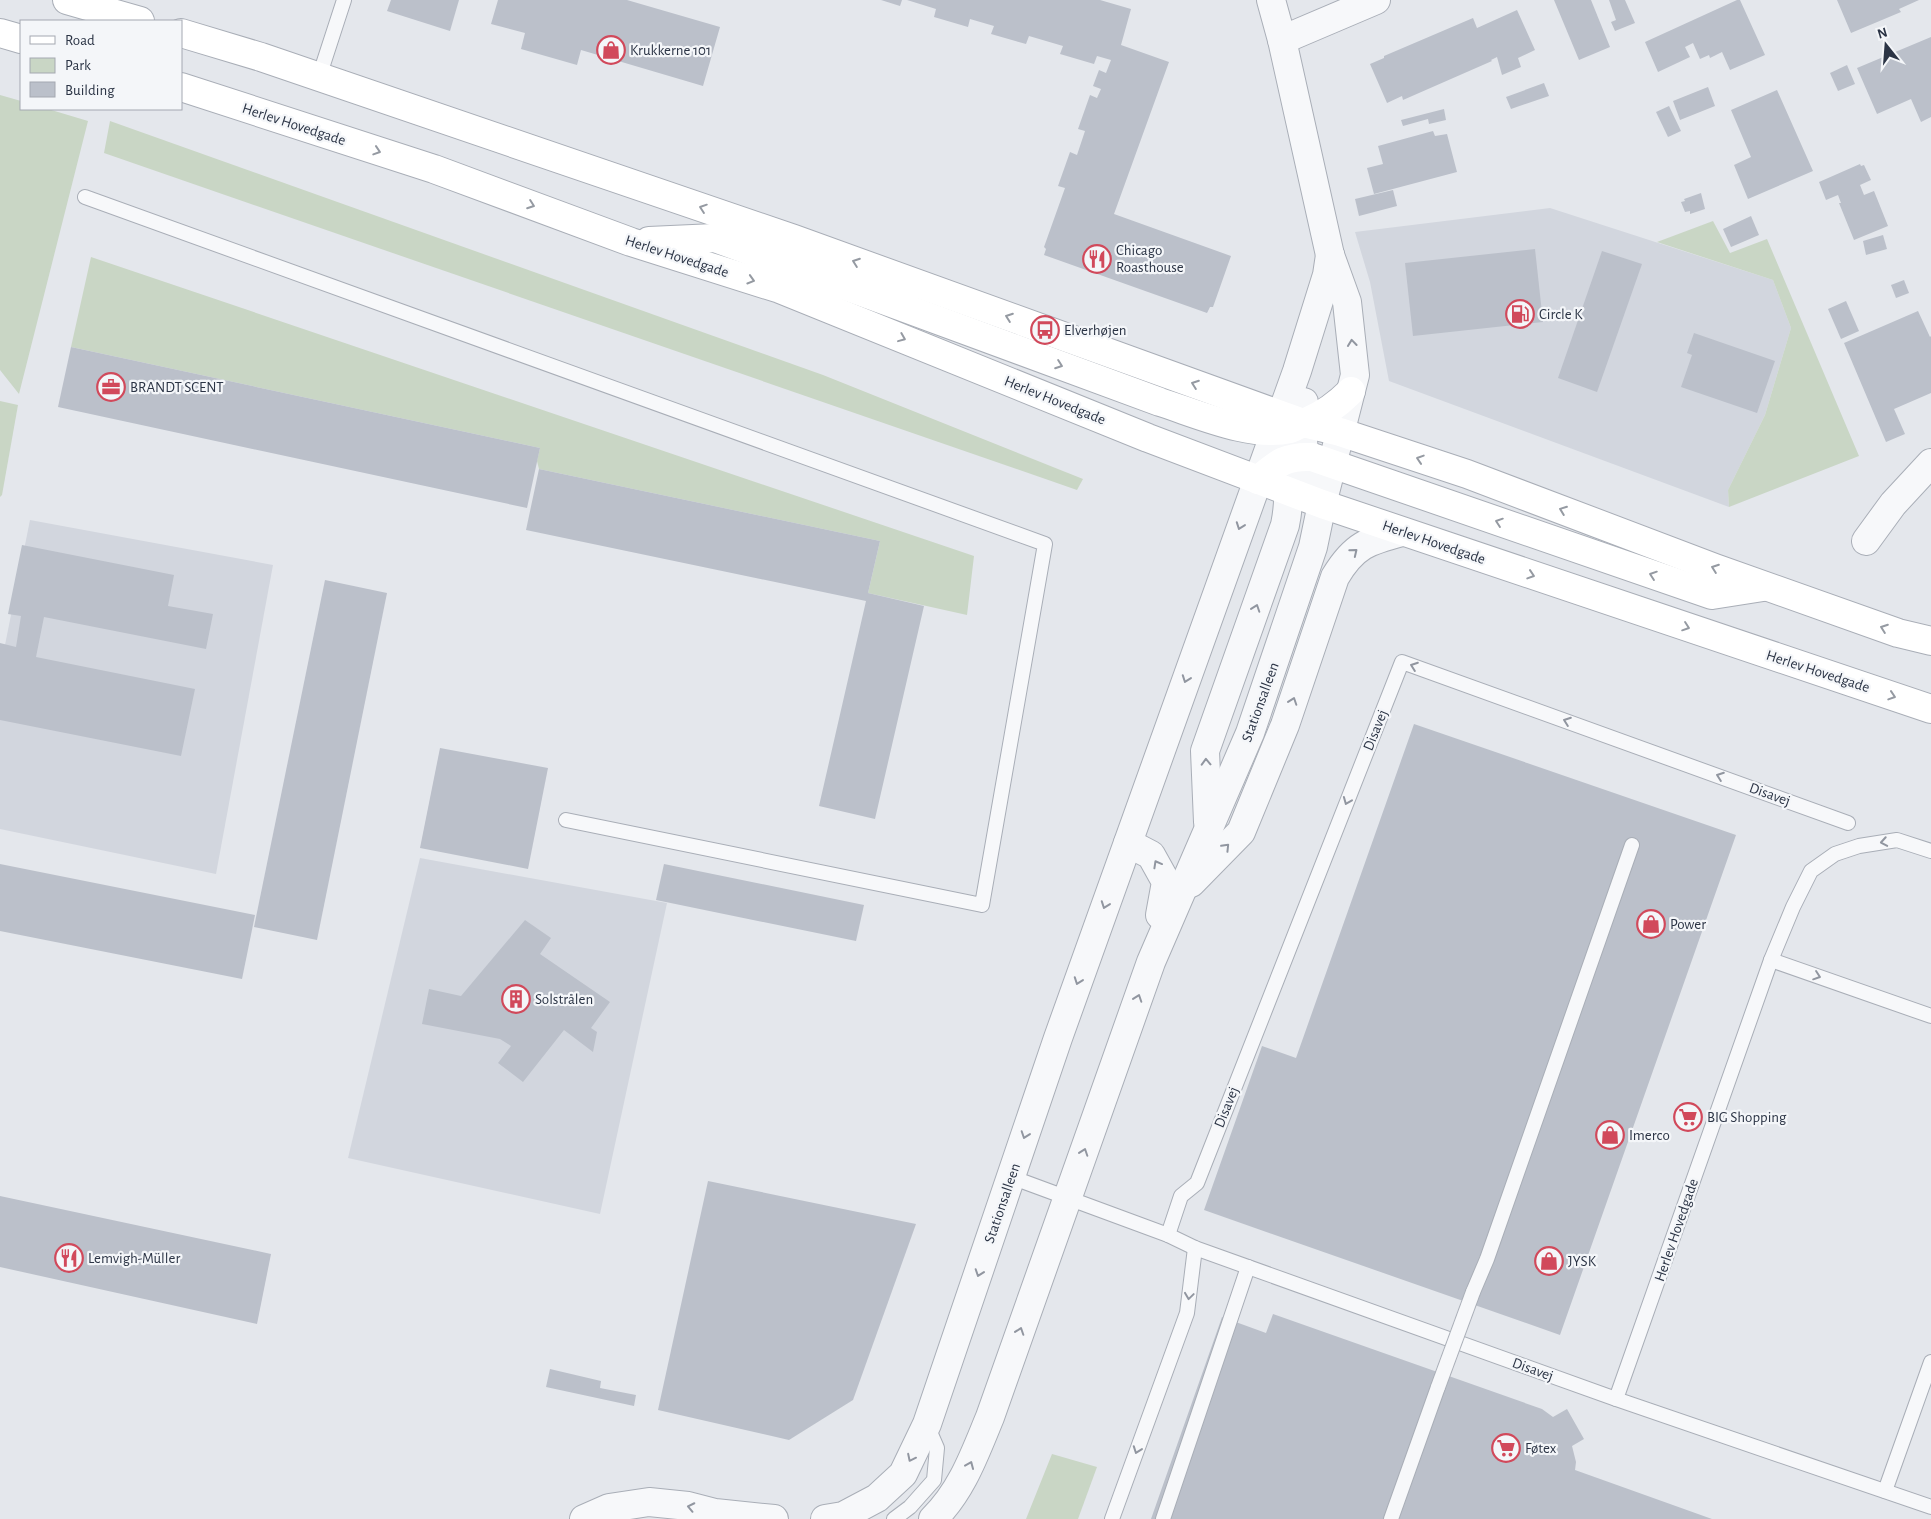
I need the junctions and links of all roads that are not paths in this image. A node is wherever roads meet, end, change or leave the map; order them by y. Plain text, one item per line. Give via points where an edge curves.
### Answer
1 (67, 0) edge
2 (344, 0) edge
3 (1271, 0) edge
4 (1376, 0) edge
5 (137, 20) edge
6 (0, 32) edge
7 (182, 34) edge
8 (20, 39) edge
9 (1282, 40) junction
10 (319, 77) junction
11 (182, 87) edge
12 (84, 197) dead end
13 (630, 242) junction
14 (1328, 265) junction
15 (1351, 391) junction
16 (1340, 432) junction
17 (1284, 436) junction
18 (1931, 463) edge
19 (1333, 464) junction
20 (1258, 480) junction
21 (1288, 492) junction
22 (1322, 504) junction
23 (1402, 532) junction
24 (1866, 541) dead end
25 (1768, 586) junction
26 (1931, 641) edge
27 (1931, 709) edge
28 (566, 820) dead end
29 (1848, 823) dead end
30 (1208, 828) junction
31 (1128, 843) junction
32 (1632, 845) dead end
33 (1931, 851) edge
34 (1180, 894) junction
35 (1771, 960) junction
36 (1151, 962) junction
37 (1931, 1016) edge
38 (1011, 1176) junction
39 (1067, 1198) junction
40 (1168, 1236) junction
41 (1196, 1248) junction
42 (1248, 1267) junction
43 (1931, 1362) edge
44 (1616, 1399) junction
45 (927, 1424) junction
46 (1885, 1491) junction
47 (1931, 1508) edge
48 (584, 1519) edge
49 (774, 1519) edge
50 (825, 1519) edge
51 (894, 1519) edge
52 (933, 1519) edge
53 (1112, 1519) edge
54 (1163, 1519) edge
55 (1391, 1519) edge

1 - 5 main road
2 - 10 lane
3 - 9 street
4 - 9 street
6 - 8 main road
7 - 10 main road
9 - 14 street
17 -> 10 main road via 1241,400 794,240
11 -> 13 main road, Herlev Hovedgade via 434,170
12 - 28 lane via 1045,544 982,905
13 -> 17 main road via 715,238 1160,402 1228,424
13 -> 20 main road, Herlev Hovedgade via 780,289
15 -> 14 street via 1355,375 1347,302
14 - 17 street via 1325,330 1303,404
15 - 16 street
15 - 17 main road via 1322,415
16 - 17 main road
16 - 19 street, Stationsalleen
25 -> 16 main road via 1467,474
17 - 19 main road
17 - 20 main road via 1277,464
17 - 21 street
17 - 22 street via 1307,470
18 - 24 street via 1892,504
19 - 22 street, Stationsalleen
25 -> 19 main road via 1712,595
20 - 21 main road, Herlev Hovedgade
20 -> 31 street, Stationsalleen
21 - 22 main road, Herlev Hovedgade
30 -> 21 street via 1206,752 1286,525
22 - 23 main road, Herlev Hovedgade
22 - 30 street, Stationsalleen via 1312,547 1250,734
23 -> 27 main road, Herlev Hovedgade
34 -> 23 street via 1240,832 1285,725 1335,577 1345,560 1367,543
26 -> 25 main road via 1898,633
29 -> 40 lane, Disavej via 1402,662 1196,1183 1181,1196
30 - 34 street, Stationsalleen
36 -> 31 street, Stationsalleen via 1166,882 1151,855
31 -> 38 street, Stationsalleen
32 - 55 lane, bridge via 1487,1258
33 -> 35 lane, Herlev Hovedgade via 1897,840 1859,846 1836,854 1811,871
34 - 36 street, Stationsalleen
35 -> 37 lane
35 - 44 lane, Herlev Hovedgade
39 -> 36 street, Stationsalleen
38 - 39 lane, Disavej
38 -> 45 street, Stationsalleen
39 - 40 lane, Disavej
52 -> 39 street, Stationsalleen via 945,1507 970,1466
40 - 41 lane, Disavej
41 - 42 lane, Disavej
41 -> 53 lane via 1187,1313
42 - 44 lane, Disavej
42 - 54 lane
43 - 46 lane
44 - 46 lane
45 -> 50 street, Stationsalleen via 903,1474 877,1498 843,1516
45 - 51 lane via 937,1448 934,1480 910,1507
46 - 47 lane
49 -> 48 street via 649,1502 609,1508

